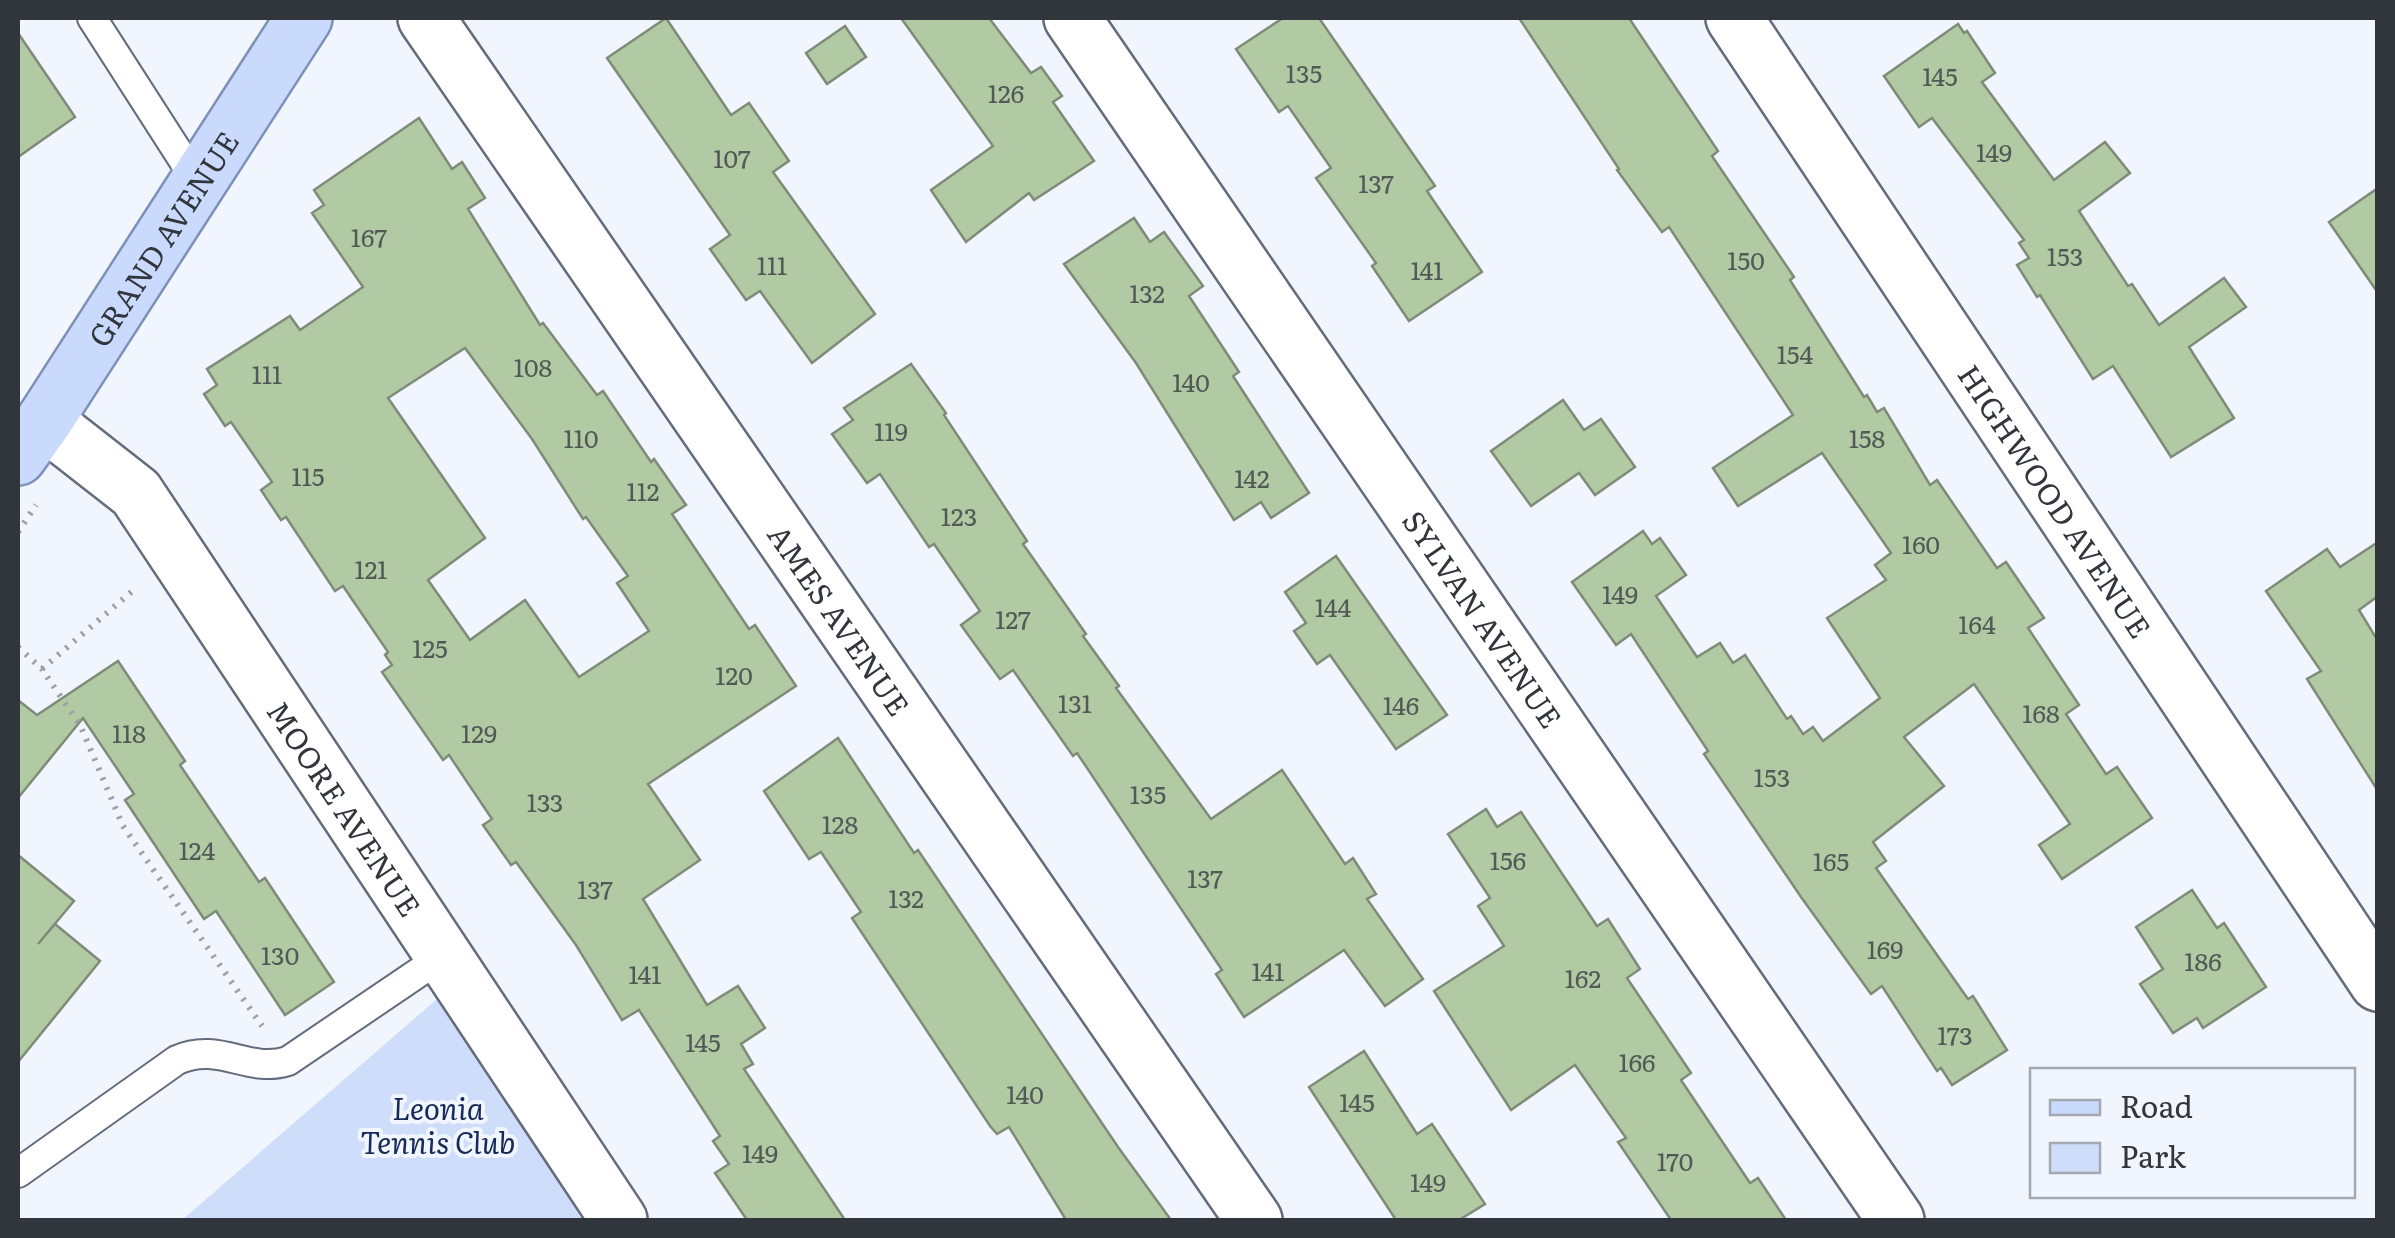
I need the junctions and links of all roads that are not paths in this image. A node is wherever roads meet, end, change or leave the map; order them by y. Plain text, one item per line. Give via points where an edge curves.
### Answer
1 (92, 18) edge
2 (304, 18) edge
3 (426, 18) edge
4 (1072, 18) edge
5 (1734, 18) edge
6 (198, 183) junction
7 (26, 425) edge
8 (443, 956) junction
9 (2378, 983) edge
10 (18, 1174) edge
11 (619, 1220) edge
12 (1254, 1220) edge
13 (1896, 1220) edge

1 - 6 lane
2 - 6 main road, GRAND AVENUE
3 - 12 street, AMES AVENUE
4 - 13 street, SYLVAN AVENUE
5 - 9 street, HIGHWOOD AVENUE
6 - 7 main road, GRAND AVENUE
7 - 8 street, MOORE AVENUE via 136,493
8 - 10 lane via 288,1061 262,1064 214,1052 177,1060
8 - 11 street, MOORE AVENUE

